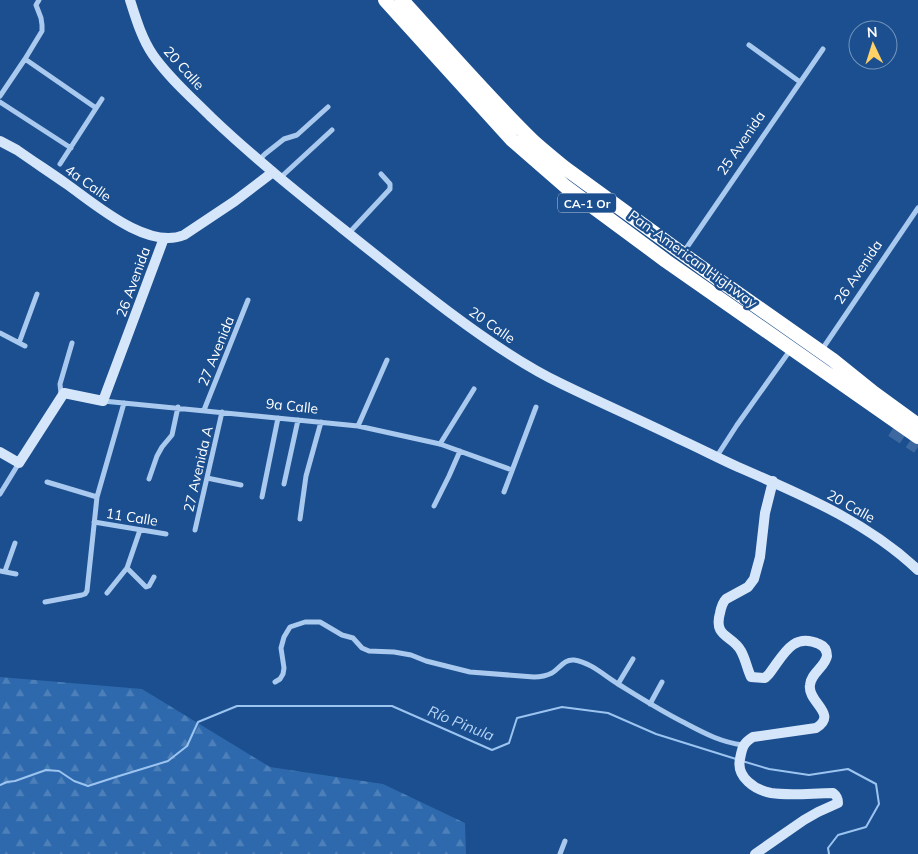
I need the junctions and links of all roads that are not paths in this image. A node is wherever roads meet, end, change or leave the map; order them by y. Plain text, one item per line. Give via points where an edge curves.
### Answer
1 (39, 0) edge
2 (130, 0) edge
3 (384, 0) edge
4 (402, 0) edge
5 (749, 45) dead end
6 (823, 49) dead end
7 (25, 59) junction
8 (800, 82) junction
9 (0, 96) edge
10 (102, 100) dead end
11 (0, 102) edge
12 (328, 107) dead end
13 (96, 108) junction
14 (332, 130) dead end
15 (0, 141) edge
16 (71, 148) junction
17 (259, 160) junction
18 (60, 164) dead end
19 (382, 174) dead end
20 (276, 175) junction
21 (918, 208) edge
22 (348, 233) junction
23 (164, 238) junction
24 (683, 253) junction
25 (37, 294) dead end
26 (248, 300) dead end
27 (0, 333) edge
28 (72, 342) dead end
29 (19, 343) junction
30 (25, 346) dead end
31 (791, 348) junction
32 (820, 352) junction
33 (387, 360) dead end
34 (846, 370) junction
35 (474, 389) dead end
36 (63, 395) junction
37 (103, 401) junction
38 (124, 403) junction
39 (874, 406) junction
40 (536, 407) dead end
41 (178, 408) junction
42 (204, 410) junction
43 (222, 412) junction
44 (918, 417) edge
45 (278, 418) junction
46 (298, 420) junction
47 (321, 422) junction
48 (918, 425) edge
49 (358, 426) junction
50 (892, 430) tunnel mouth
51 (918, 437) edge
52 (440, 444) junction
53 (460, 451) junction
54 (0, 452) edge
55 (717, 456) junction
56 (19, 463) junction
57 (512, 470) junction
58 (207, 478) junction
59 (149, 479) dead end
60 (773, 481) junction
61 (47, 482) dead end
62 (284, 484) dead end
63 (242, 485) dead end
64 (504, 492) dead end
65 (0, 494) edge
66 (97, 497) junction
67 (262, 497) dead end
68 (434, 506) dead end
69 (300, 520) dead end
70 (94, 522) junction
71 (140, 530) junction
72 (195, 530) dead end
73 (166, 534) dead end
74 (15, 543) dead end
75 (83, 568) dead end
76 (89, 568) junction
77 (127, 568) junction
78 (918, 570) edge
79 (3, 571) edge
80 (16, 574) dead end
81 (154, 577) dead end
82 (107, 593) dead end
83 (46, 602) dead end
84 (633, 659) dead end
85 (275, 682) dead end
86 (662, 682) dead end
87 (618, 684) junction
88 (650, 704) junction
89 (742, 749) junction
90 (565, 842) dead end
91 (560, 854) edge
92 (756, 854) edge

1 - 7 street via 36,6 42,31
2 - 17 street, 20 Calle via 143,38 163,67 185,92
3 - 31 highway, Pan-American Highway / CA-1 Or via 512,140 550,174 666,261
4 - 24 highway, Pan-American Highway / CA-1 Or via 534,142
5 - 8 street
6 - 8 street, 25 Avenida
7 - 9 street
7 - 13 street
8 - 24 street, 25 Avenida
10 - 13 street
11 - 16 street
12 - 17 street via 297,135 284,139
13 - 16 street
14 - 20 street
15 - 23 street, 4a Calle via 122,224 150,236
16 - 18 street
17 - 20 street, 20 Calle
19 - 22 street via 390,188
20 - 22 street, 20 Calle
20 - 23 street, 26 Avenida via 184,235
21 - 32 street, 26 Avenida
22 - 55 street, 20 Calle via 474,331 522,363
23 - 37 street, 26 Avenida
24 - 32 highway, Pan-American Highway / CA-1 Or
25 - 29 street
26 - 42 street, 27 Avenida
27 - 29 street
28 - 36 street via 60,384
29 - 30 street
31 - 39 highway, Pan-American Highway / CA-1 Or
31 - 55 street
32 - 34 highway, Pan-American Highway / CA-1 Or
33 - 49 street
34 - 44 highway
34 - 48 highway, Pan-American Highway / CA-1 Or
35 - 52 street
36 - 37 street, 9a Calle
36 - 56 street
37 - 38 street, 9a Calle
38 - 41 street, 9a Calle
38 - 66 street
39 - 50 highway
39 - 51 highway, Pan-American Highway / CA-1 Or
40 - 57 street
41 - 42 street, 9a Calle
41 - 59 street via 172,436 157,456
42 - 43 street, 9a Calle
43 - 45 street, 9a Calle
43 - 58 street, 27 Avenida A
45 - 46 street, 9a Calle
45 - 67 street
46 - 47 street, 9a Calle
46 - 62 street
47 - 49 street, 9a Calle
47 - 69 street via 306,476
49 - 52 street, 9a Calle
52 - 53 street, 9a Calle
53 - 57 street, 9a Calle
53 - 68 street
54 - 56 street
55 - 60 street, 20 Calle
56 - 65 street
57 - 64 street
58 - 63 street
58 - 72 street, 27 Avenida A
60 - 78 street, 20 Calle via 849,518
60 - 89 street via 754,579 748,587 723,602 718,618 719,628 742,652 752,677 765,678 790,646 798,641 808,640 824,646 826,659 813,676 809,688 825,718 816,728 753,737
61 - 66 street
66 - 70 street
70 - 71 street, 11 Calle
70 - 76 street
71 - 73 street, 11 Calle
71 - 77 street
74 - 79 street
75 - 76 street
76 - 83 street via 85,594
77 - 81 street via 146,587
77 - 82 street
79 - 80 street
84 - 87 street
85 - 87 street via 283,674 281,648 286,632 290,627 305,622 320,622 353,638 369,651 411,655 470,672 534,677 553,672 570,660 592,667
86 - 88 street
87 - 88 street
88 - 89 street via 711,737
89 - 92 street via 738,766 741,774 761,790 833,794 838,800 838,803 804,820
90 - 91 street

